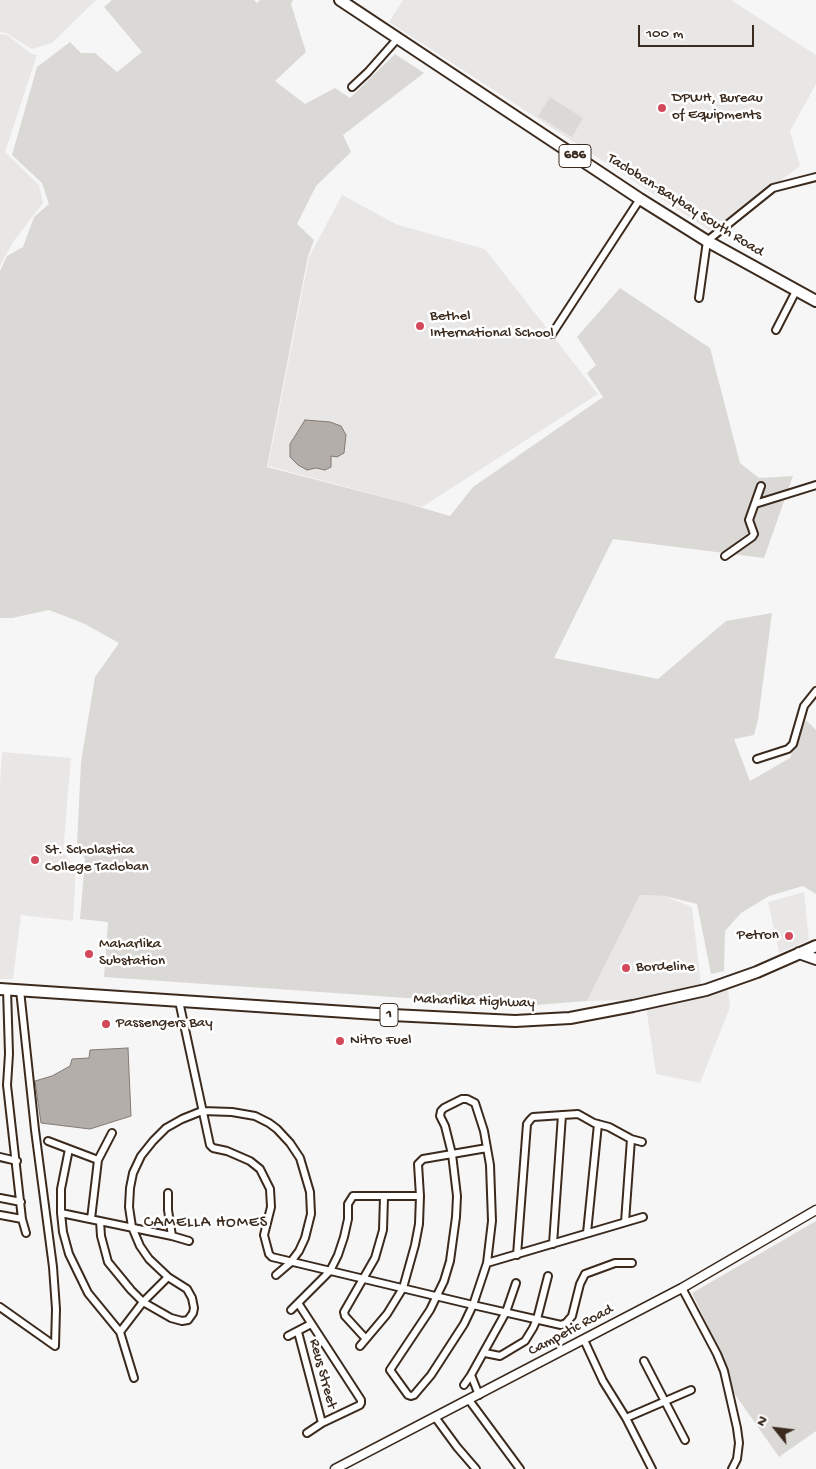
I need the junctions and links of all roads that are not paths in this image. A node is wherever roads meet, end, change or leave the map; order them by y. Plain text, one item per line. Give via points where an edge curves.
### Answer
1 (340, 0) edge
2 (398, 38) junction
3 (352, 87) dead end
4 (816, 177) edge
5 (640, 199) junction
6 (707, 241) junction
7 (796, 290) junction
8 (700, 298) dead end
9 (816, 300) edge
10 (776, 330) dead end
11 (552, 334) dead end
12 (816, 485) edge
13 (761, 486) dead end
14 (755, 504) junction
15 (726, 556) dead end
16 (816, 691) edge
17 (757, 759) dead end
18 (816, 946) edge
19 (799, 953) junction
20 (816, 959) edge
21 (3, 989) edge
22 (20, 990) junction
23 (179, 1000) junction
24 (4, 1084) edge
25 (202, 1111) junction
26 (562, 1115) junction
27 (598, 1124) junction
28 (112, 1133) dead end
29 (631, 1139) junction
30 (48, 1141) dead end
31 (642, 1142) dead end
32 (487, 1148) junction
33 (69, 1149) junction
34 (452, 1154) junction
35 (0, 1157) edge
36 (98, 1160) junction
37 (17, 1161) junction
38 (168, 1193) dead end
39 (420, 1196) junction
40 (384, 1197) junction
41 (0, 1198) edge
42 (21, 1202) junction
43 (816, 1210) edge
44 (61, 1213) junction
45 (0, 1215) edge
46 (643, 1218) dead end
47 (22, 1219) junction
48 (91, 1219) junction
49 (100, 1221) junction
50 (625, 1222) junction
51 (132, 1227) junction
52 (26, 1233) dead end
53 (587, 1233) junction
54 (172, 1236) junction
55 (189, 1241) dead end
56 (553, 1244) junction
57 (517, 1255) junction
58 (290, 1262) junction
59 (487, 1263) junction
60 (632, 1263) dead end
61 (330, 1271) junction
62 (276, 1275) dead end
63 (548, 1276) dead end
64 (168, 1277) junction
65 (364, 1279) junction
66 (516, 1283) dead end
67 (403, 1288) junction
68 (682, 1288) junction
69 (438, 1296) junction
70 (144, 1302) junction
71 (298, 1303) junction
72 (473, 1305) junction
73 (0, 1306) edge
74 (291, 1310) dead end
75 (506, 1312) junction
76 (537, 1319) junction
77 (311, 1324) junction
78 (120, 1332) junction
79 (298, 1332) junction
80 (288, 1336) dead end
81 (366, 1340) junction
82 (584, 1340) junction
83 (360, 1346) dead end
84 (485, 1353) junction
85 (644, 1361) dead end
86 (471, 1375) junction
87 (134, 1378) dead end
88 (464, 1386) dead end
89 (692, 1390) dead end
90 (478, 1395) junction
91 (469, 1400) junction
92 (665, 1402) junction
93 (435, 1417) junction
94 (626, 1418) junction
95 (322, 1423) junction
96 (307, 1433) dead end
97 (685, 1440) dead end
98 (335, 1469) edge
99 (476, 1469) edge
100 (520, 1469) edge
101 (652, 1469) edge
102 (732, 1469) edge

1 - 2 main road, Tacloban-Baybay South Road / 686
2 - 3 street
2 - 5 main road, Tacloban-Baybay South Road / 686
4 - 6 street via 773,188
5 - 6 main road, Tacloban-Baybay South Road / 686
5 - 11 street
6 - 7 main road, Tacloban-Baybay South Road / 686
6 - 8 street
7 - 9 main road, Tacloban-Baybay South Road / 686
7 - 10 street
12 - 14 street
13 - 14 street
14 - 15 street via 749,520 754,534
16 - 17 street via 804,706 788,750
18 - 19 main road, Maharlika Highway / 1
19 - 20 main road
19 - 23 main road, Maharlika Highway / 1 via 706,990 570,1018 505,1020 392,1015
21 - 22 main road, Maharlika Highway / 1
21 - 24 street via 9,1054
22 - 23 main road, Maharlika Highway / 1
22 - 73 street via 52,1267 55,1346
23 - 25 street
24 - 37 street
25 - 51 street via 166,1128 141,1156 130,1188
25 - 58 street via 211,1147 242,1156 255,1164 264,1176 271,1197 264,1235 269,1254
25 - 58 street via 242,1113 269,1123 286,1138 300,1158 310,1192 311,1214 304,1238
26 - 27 street via 578,1114
26 - 56 street
26 - 57 street via 533,1118 527,1124
27 - 29 street
27 - 53 street
28 - 36 street
29 - 31 street
29 - 50 street
30 - 33 street
32 - 34 street
32 - 34 street via 475,1103 462,1099 444,1108 440,1116
32 - 59 street via 492,1200
33 - 36 street
33 - 44 street via 61,1190
34 - 39 street via 423,1159 418,1164
34 - 69 street via 456,1218 450,1261
35 - 37 street
36 - 48 street
37 - 42 street
38 - 54 street
39 - 40 street
39 - 67 street via 419,1224
40 - 61 street via 353,1196 350,1200 344,1236
40 - 65 street via 383,1230 375,1258
41 - 42 street
42 - 47 street
43 - 68 street, Campetic Road
44 - 48 street
44 - 78 street via 69,1254 81,1281 96,1305
45 - 47 street
46 - 50 street
47 - 52 street
48 - 49 street
49 - 51 street
49 - 70 street via 108,1262
50 - 53 street
51 - 54 street
51 - 64 street via 140,1246
53 - 56 street
54 - 55 street
56 - 57 street
57 - 59 street
58 - 61 street
58 - 62 street
59 - 72 street
60 - 76 street via 615,1263 585,1274 572,1316 566,1323 561,1325
61 - 65 street
61 - 71 street
63 - 76 street
64 - 70 street
64 - 70 street via 187,1288 192,1298 193,1313 188,1320 171,1318
65 - 67 street
65 - 81 street via 344,1312
66 - 75 street
67 - 69 street
67 - 81 street
68 - 82 street, Campetic Road
68 - 102 street via 724,1371 739,1443
69 - 72 street
69 - 72 street via 390,1370 411,1396 431,1376
70 - 78 street
71 - 74 street
71 - 77 street
72 - 75 street
75 - 76 street
75 - 84 street
76 - 84 street via 526,1340 506,1354 495,1356
77 - 79 street
77 - 95 street via 361,1400 360,1405
78 - 87 street
79 - 80 street
79 - 95 street, Reus Street
81 - 83 street
82 - 90 street, Campetic Road
82 - 94 street
84 - 86 street
85 - 92 street
86 - 88 street
86 - 90 street
89 - 92 street
90 - 91 street, Campetic Road
91 - 93 street, Campetic Road
91 - 100 street
92 - 94 street
92 - 97 street
93 - 98 street, Campetic Road
93 - 99 street
94 - 101 street
95 - 96 street

